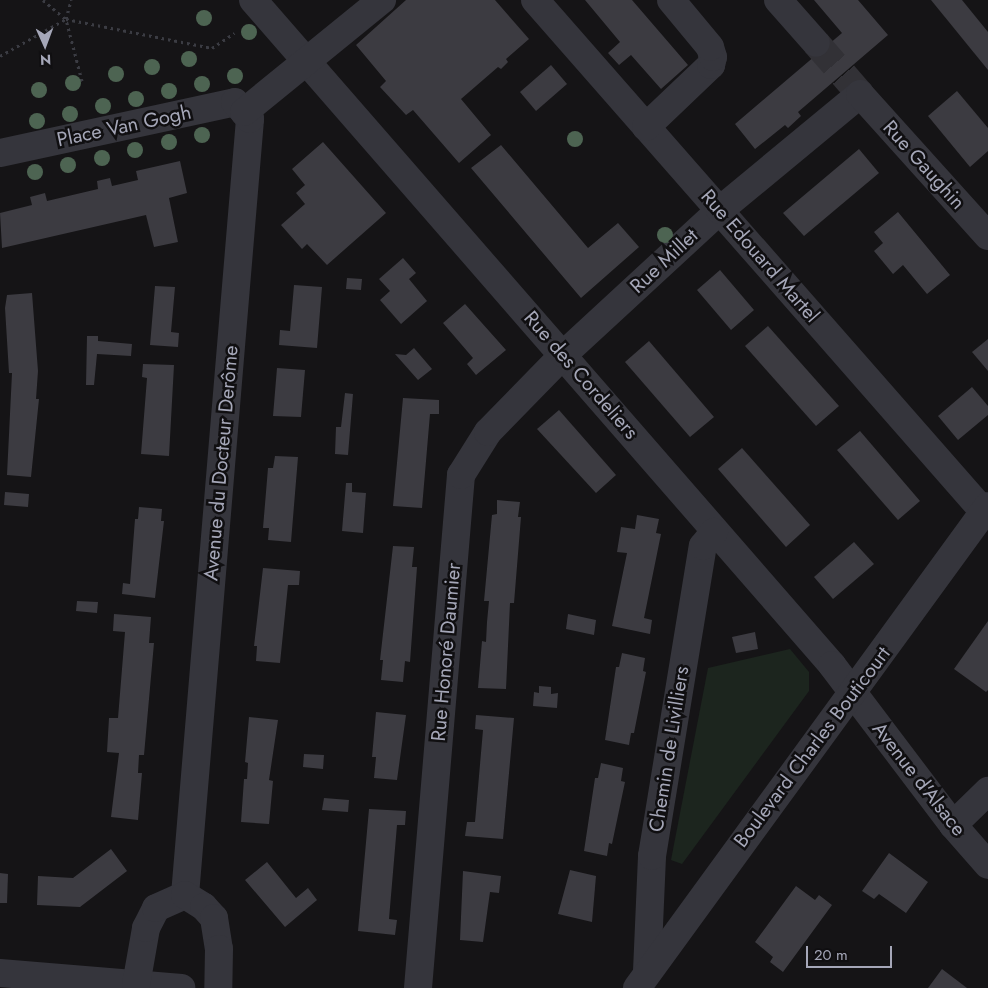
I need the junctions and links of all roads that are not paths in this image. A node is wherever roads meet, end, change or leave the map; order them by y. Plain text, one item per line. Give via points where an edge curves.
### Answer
1 (253, 0) edge
2 (382, 0) edge
3 (535, 0) edge
4 (671, 0) edge
5 (778, 0) edge
6 (816, 43) tunnel mouth
7 (307, 63) junction
8 (860, 94) joint
9 (244, 112) junction
10 (646, 127) junction
11 (0, 153) edge
12 (720, 210) junction
13 (988, 236) edge
14 (564, 354) junction
15 (986, 509) edge
16 (714, 532) junction
17 (852, 691) junction
18 (988, 791) edge
19 (953, 825) junction
20 (988, 865) edge
21 (185, 896) junction
22 (0, 973) edge
23 (642, 980) edge
24 (136, 984) junction
25 (182, 988) edge
26 (218, 988) edge
27 (418, 988) edge

1 - 7 street, Rue des Cordeliers
2 - 7 street
3 - 10 street, Rue Edouard Martel
4 - 10 street via 710,47 713,57 711,65
5 - 6 street
7 - 9 street
7 - 14 street, Rue des Cordeliers
8 - 12 street, Rue Millet
8 - 13 street, Rue Gaughin
9 - 11 street, Place Van Gogh via 235,102
9 - 21 street, Avenue du Docteur Derôme via 250,119
10 - 12 street, Rue Edouard Martel
12 - 14 street, Rue Millet
12 - 15 street, Rue Edouard Martel
14 - 16 street, Rue des Cordeliers
14 - 27 street, Rue Honoré Daumier via 488,432 461,475
15 - 17 street, Boulevard Charles Bouticourt
16 - 17 street, Rue des Cordeliers
16 - 23 street, Chemin de Livilliers via 703,546 652,856
17 - 19 street, Avenue d'Alsace
17 - 23 street, Boulevard Charles Bouticourt
18 - 19 street
19 - 20 street, Avenue d'Alsace
21 - 24 street via 156,908 146,928
21 - 26 street via 204,907 214,918 219,948
22 - 24 street
24 - 25 street

